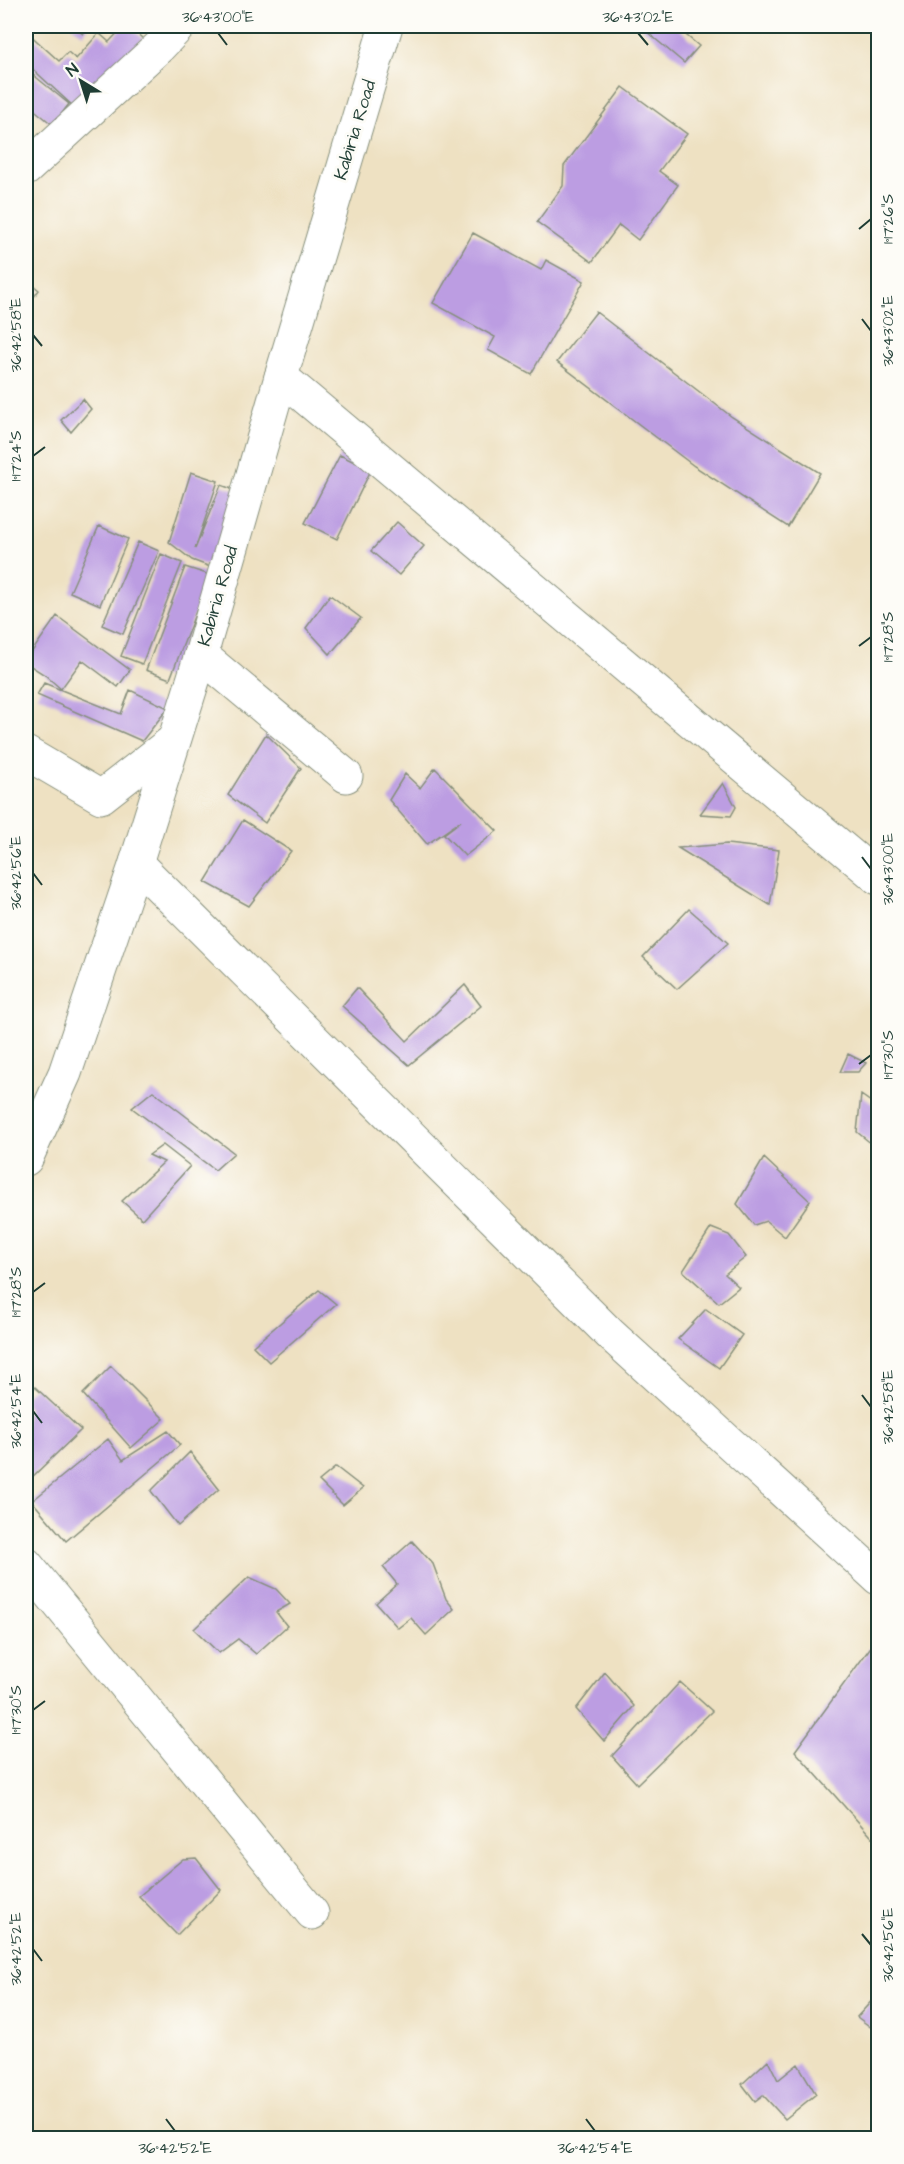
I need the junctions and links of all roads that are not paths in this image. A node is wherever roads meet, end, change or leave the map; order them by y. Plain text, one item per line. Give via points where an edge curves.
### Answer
1 (179, 26) edge
2 (386, 26) edge
3 (26, 169) edge
4 (281, 377) junction
5 (201, 655) junction
6 (174, 740) junction
7 (26, 753) edge
8 (346, 776) dead end
9 (136, 863) junction
10 (879, 878) edge
11 (26, 1159) edge
12 (26, 1564) edge
13 (879, 1578) edge
14 (312, 1913) dead end

1 - 3 street
2 - 4 street, Kabiria Road
4 - 5 street, Kabiria Road
4 - 10 street
5 - 6 street, Kabiria Road
5 - 8 street
6 - 7 street via 101,797
6 - 9 street, Kabiria Road
9 - 11 street, Kabiria Road via 65,1073
9 - 13 street via 610,1334
12 - 14 street

